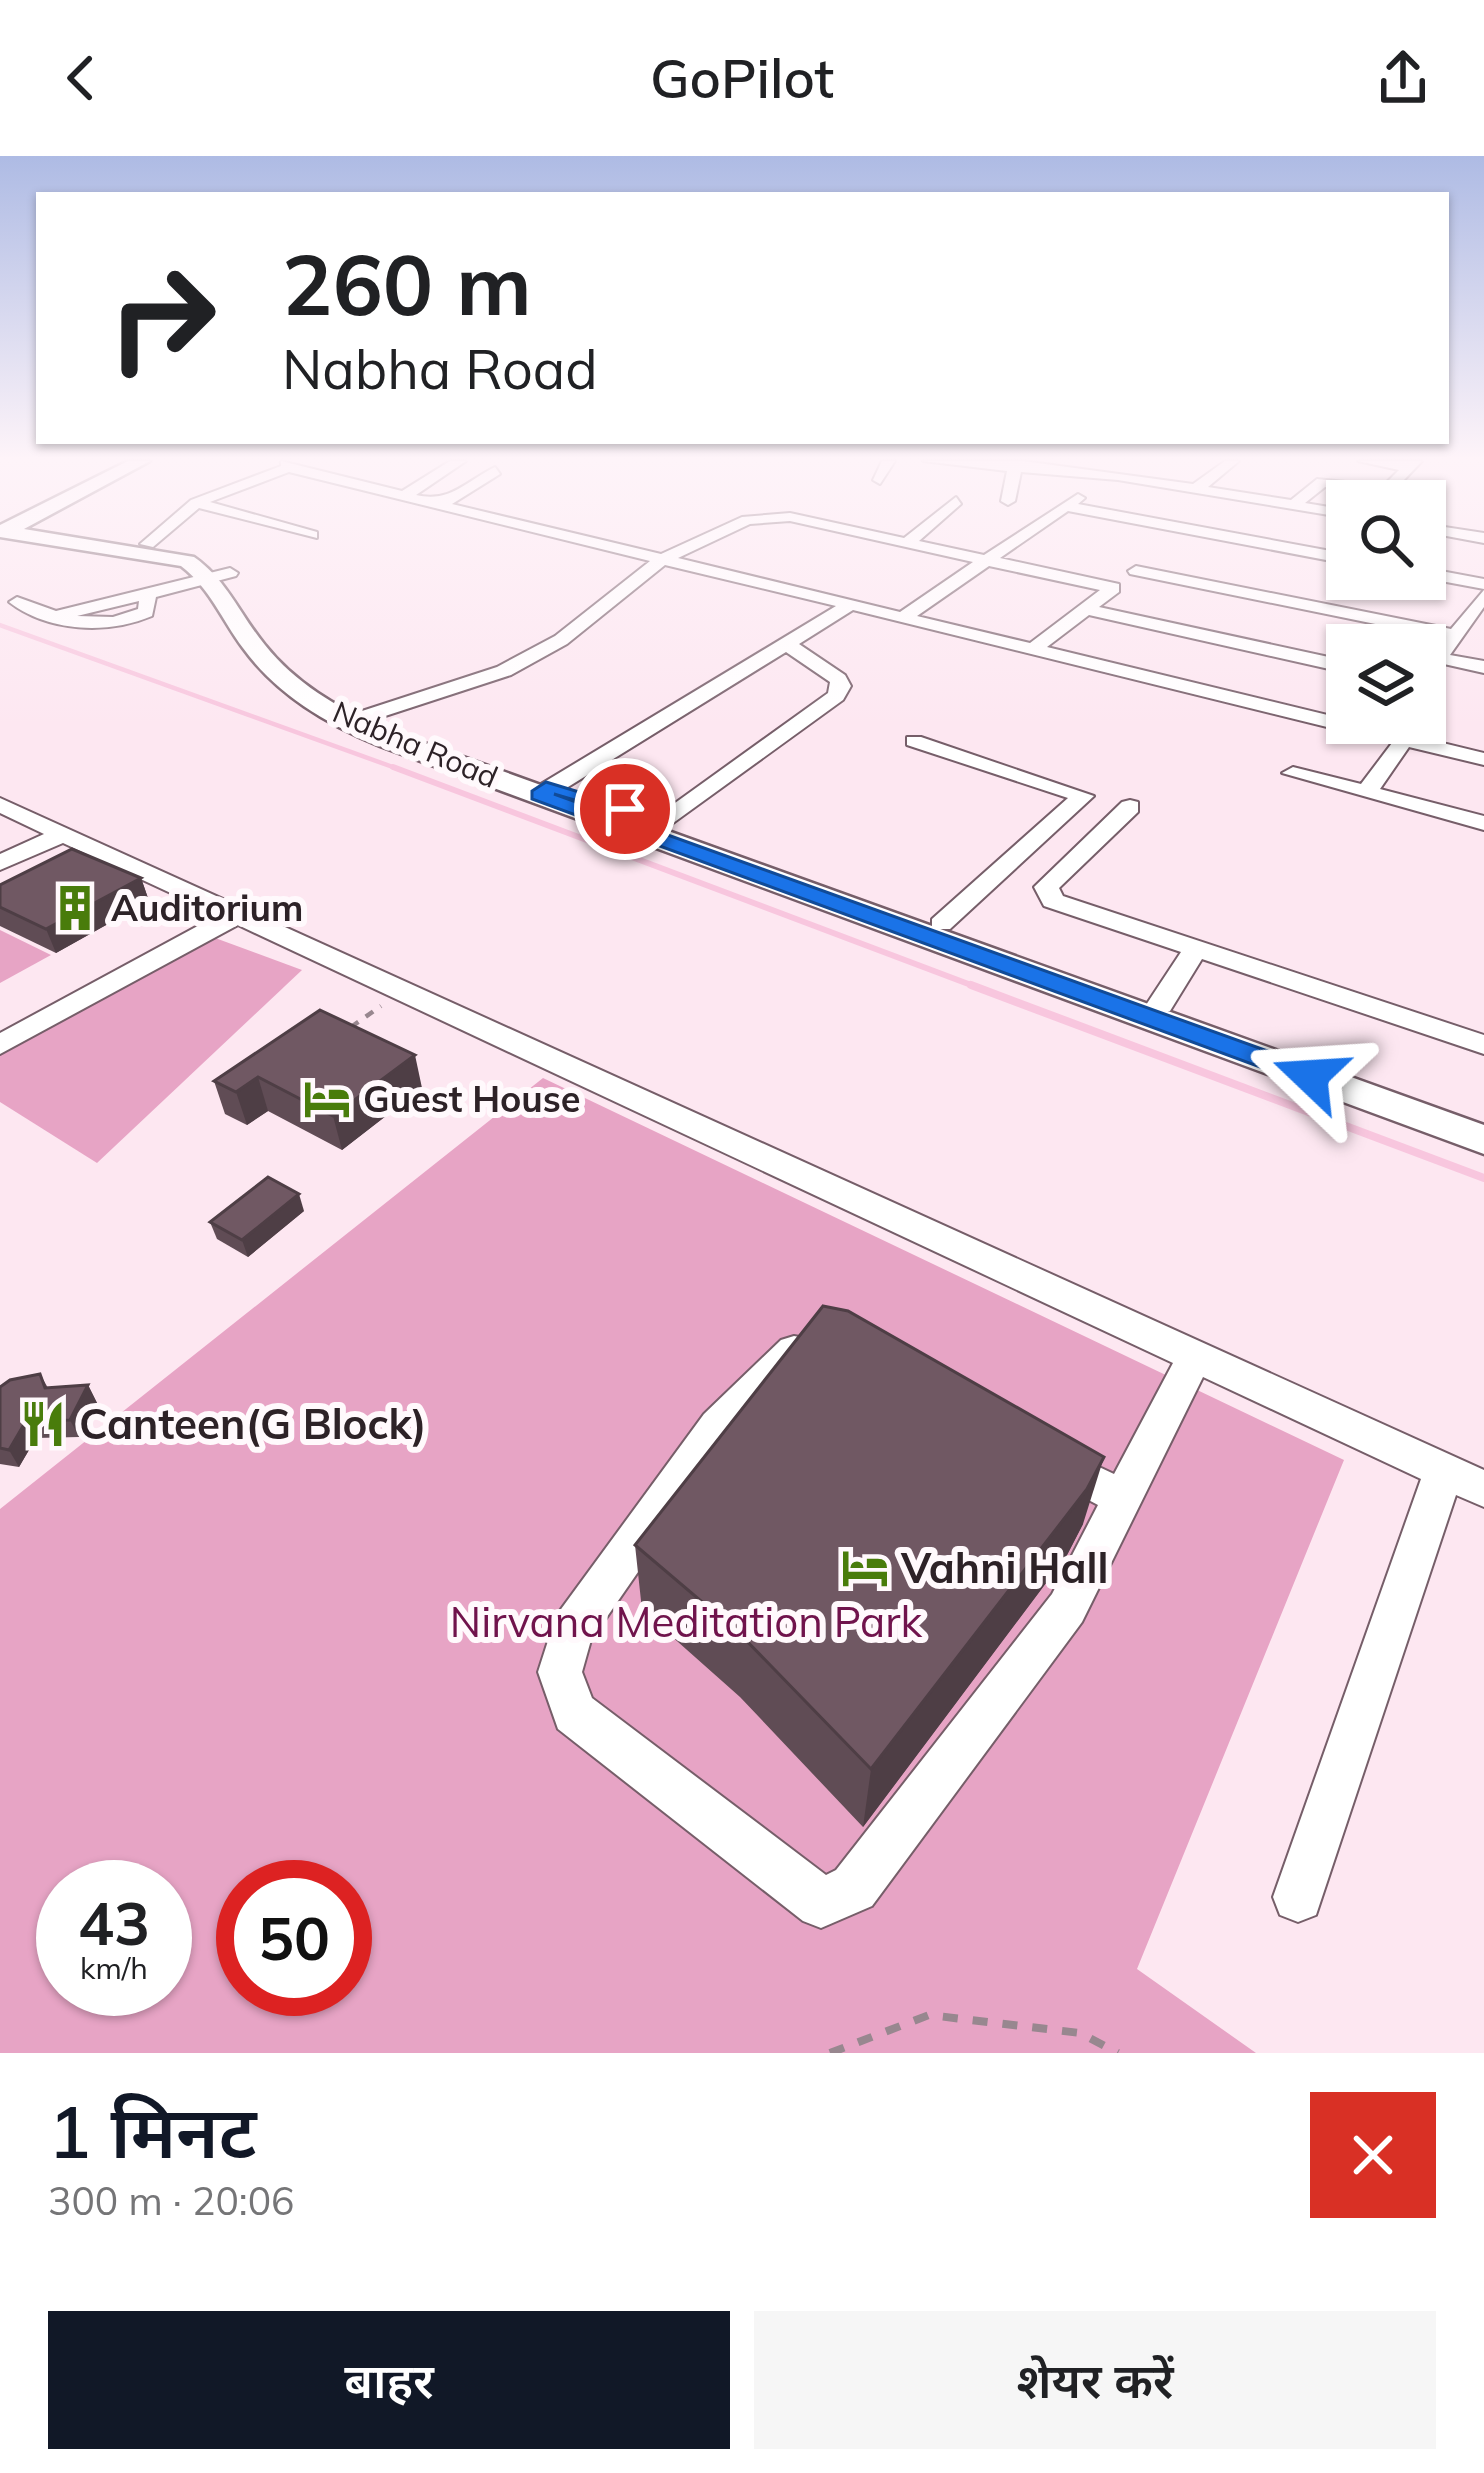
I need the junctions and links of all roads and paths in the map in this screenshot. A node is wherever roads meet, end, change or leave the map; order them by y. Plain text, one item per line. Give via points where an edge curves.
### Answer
1 (149, 550) edge
2 (165, 550) edge
3 (618, 550) edge
4 (685, 550) edge
5 (937, 550) edge
6 (1004, 550) edge
7 (1299, 550) edge
8 (1322, 550) edge
9 (1318, 553) junction
10 (1326, 555) edge
11 (1154, 557) dead end
12 (661, 560) junction
13 (989, 561) junction
14 (1136, 571) junction
15 (219, 575) junction
16 (1446, 577) edge
17 (1484, 584) edge
18 (1113, 588) junction
19 (1261, 596) junction
20 (1484, 596) edge
21 (17, 602) dead end
22 (848, 606) junction
23 (1086, 608) junction
24 (902, 618) junction
25 (1232, 624) junction
26 (1455, 635) junction
27 (787, 644) junction
28 (1446, 648) edge
29 (1032, 650) junction
30 (1326, 659) edge
31 (1446, 660) edge
32 (1484, 668) edge
33 (368, 715) junction
34 (1326, 717) edge
35 (914, 741) dead end
36 (1388, 744) edge
37 (1433, 744) edge
38 (1484, 759) edge
39 (1294, 772) dead end
40 (546, 790) junction
41 (1367, 792) junction
42 (0, 805) edge
43 (1130, 807) dead end
44 (661, 821) junction
45 (1484, 823) edge
46 (63, 834) junction
47 (0, 863) edge
48 (229, 909) junction
49 (941, 924) junction
50 (1195, 950) junction
51 (406, 989) junction
52 (1160, 1004) junction
53 (0, 1024) edge
54 (348, 1029) edge
55 (0, 1045) edge
56 (1484, 1045) edge
57 (1484, 1119) edge
58 (1484, 1140) edge
59 (1196, 1354) junction
60 (844, 1356) edge
61 (1020, 1443) edge
62 (1464, 1479) edge
63 (1122, 1498) junction
64 (1298, 1898) dead end
65 (830, 2053) edge
66 (1118, 2053) edge

1 - 15 main road
2 - 15 main road via 193,554
3 - 12 street
4 - 12 street
5 - 13 street
6 - 13 street
7 - 9 street
8 - 9 street
9 - 10 street
11 - 14 street
12 - 22 street
12 - 33 street via 538,654 467,686
13 - 18 street
13 - 24 street
14 - 18 street
14 - 19 street
15 - 21 street via 148,590 149,607 139,616 82,624
15 - 33 main road, Nabha Road via 308,679
15 - 40 main road, Nabha Road via 255,649 308,696 369,732
16 - 17 street
18 - 23 street
19 - 25 street
19 - 26 street
20 - 26 street
22 - 24 street
22 - 27 street
23 - 25 street
23 - 29 street
24 - 29 street
25 - 30 street
26 - 28 street
27 - 40 street
27 - 44 street via 838,680 836,695
29 - 34 street
31 - 32 street
33 - 40 main road, Nabha Road
35 - 49 street via 1083,796
36 - 41 street
37 - 38 street
39 - 41 street
40 - 44 main road, Nabha Road
40 - 58 main road, Nabha Road
41 - 45 street
42 - 46 street
43 - 50 street via 1046,895
44 - 49 main road, Nabha Road
46 - 47 street
46 - 48 street
48 - 51 street
48 - 53 street
48 - 55 street
49 - 52 main road, Nabha Road
50 - 52 street
50 - 56 street
51 - 54 path
51 - 59 street
52 - 57 main road, Nabha Road
59 - 62 street
59 - 63 street
60 - 63 street via 794,1350 718,1425 571,1631 560,1672 574,1713 821,1903 854,1888 1066,1608
61 - 63 street
62 - 64 street
65 - 66 path via 929,2015 1080,2033

